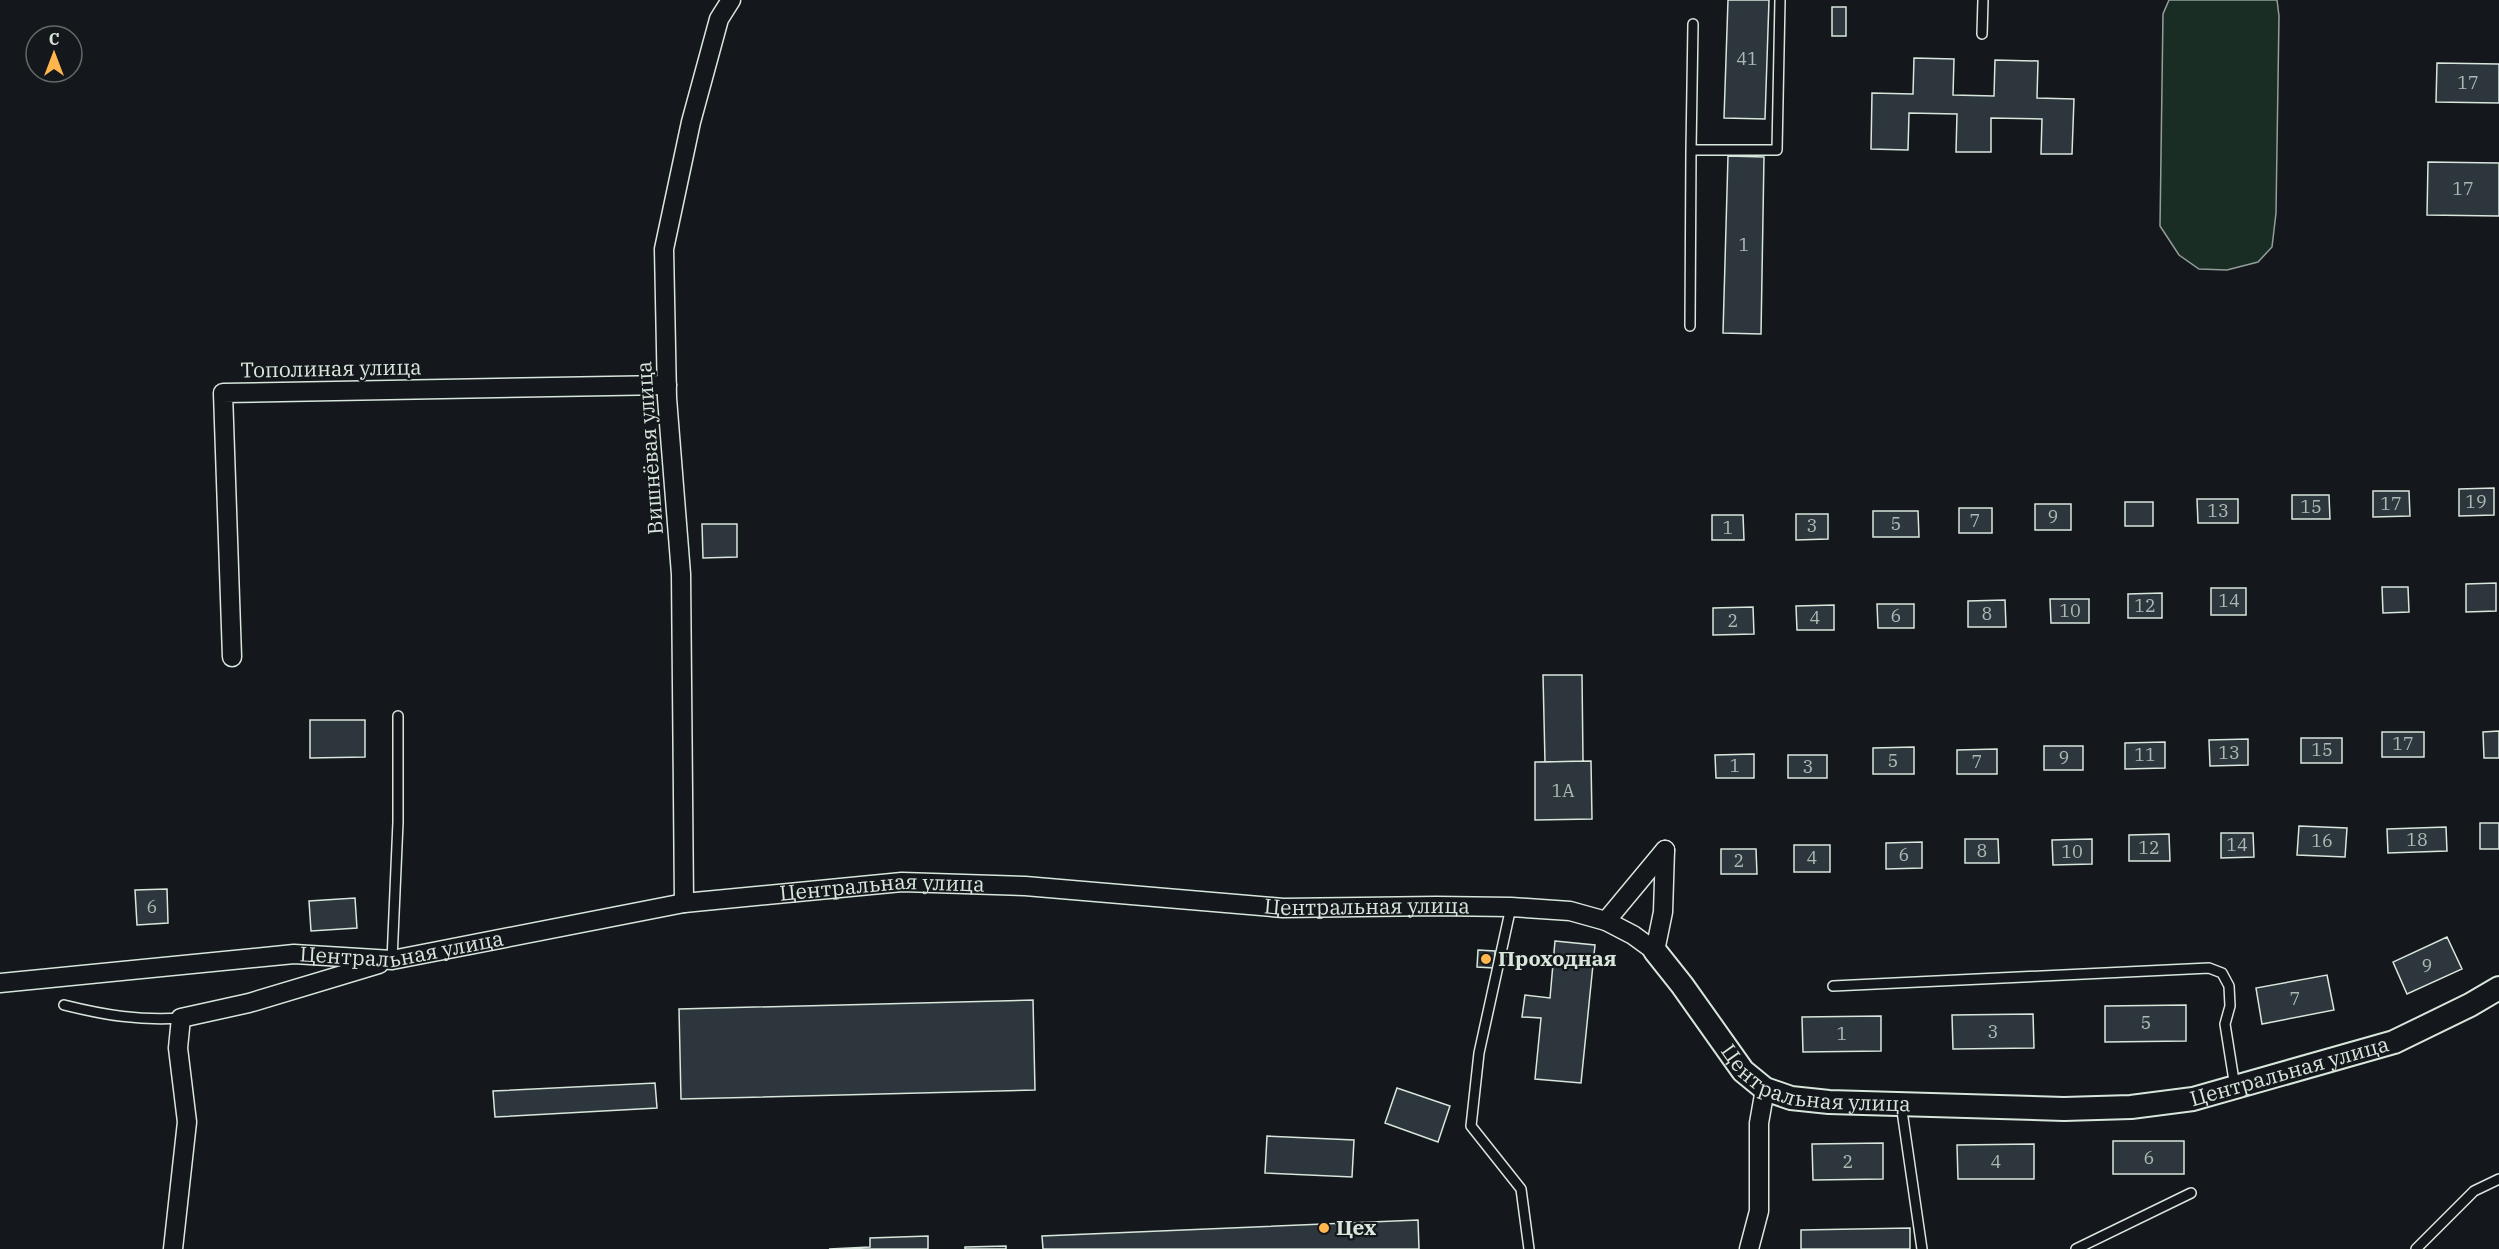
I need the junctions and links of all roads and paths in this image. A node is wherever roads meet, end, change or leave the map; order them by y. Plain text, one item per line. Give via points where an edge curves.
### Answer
1 (731, 0) edge
2 (1780, 0) edge
3 (1983, 0) edge
4 (1693, 24) dead end
5 (1982, 34) dead end
6 (1691, 150) junction
7 (1689, 326) dead end
8 (667, 385) junction
9 (232, 657) dead end
10 (398, 716) dead end
11 (684, 903) junction
12 (1511, 907) junction
13 (1606, 921) junction
14 (1655, 951) junction
15 (392, 960) junction
16 (0, 983) edge
17 (1833, 986) dead end
18 (2499, 988) edge
19 (64, 1005) dead end
20 (181, 1018) junction
21 (2235, 1087) junction
22 (1765, 1089) junction
23 (1901, 1104) junction
24 (2499, 1179) edge
25 (2191, 1193) dead end
26 (173, 1249) edge
27 (1529, 1249) edge
28 (1749, 1249) edge
29 (1922, 1249) edge
30 (2076, 1249) edge
31 (2416, 1249) edge

1 - 8 street, Вишнёвая улица via 719,19 691,122 664,249
2 - 6 lane via 1777,150
3 - 5 lane
4 - 6 lane
6 - 7 lane
8 - 9 street, Тополиная улица via 223,393
8 - 11 street, Вишнёвая улица via 681,574
10 - 15 lane
11 - 12 street, Центральная улица via 902,882 1025,886 1283,908
11 - 15 street, Центральная улица
12 - 13 street, Центральная улица via 1570,911
12 - 27 lane via 1479,1053 1471,1126 1521,1189
13 - 14 street, Центральная улица
13 - 14 street via 1665,850 1663,912
14 - 22 street, Центральная улица via 1743,1071
15 - 16 street, Центральная улица via 294,954
15 - 20 street via 249,1003
17 - 21 lane via 2209,968 2222,973 2229,986 2230,1006 2225,1024
18 - 21 street, Центральная улица via 2394,1042
19 - 20 lane via 151,1020
20 - 26 street via 178,1048 187,1122
21 - 23 street, Центральная улица via 2193,1099 2131,1107
22 - 23 street, Центральная улица via 1791,1098
22 - 28 street via 1759,1124 1759,1211
23 - 29 lane
24 - 31 lane via 2474,1191
25 - 30 lane

